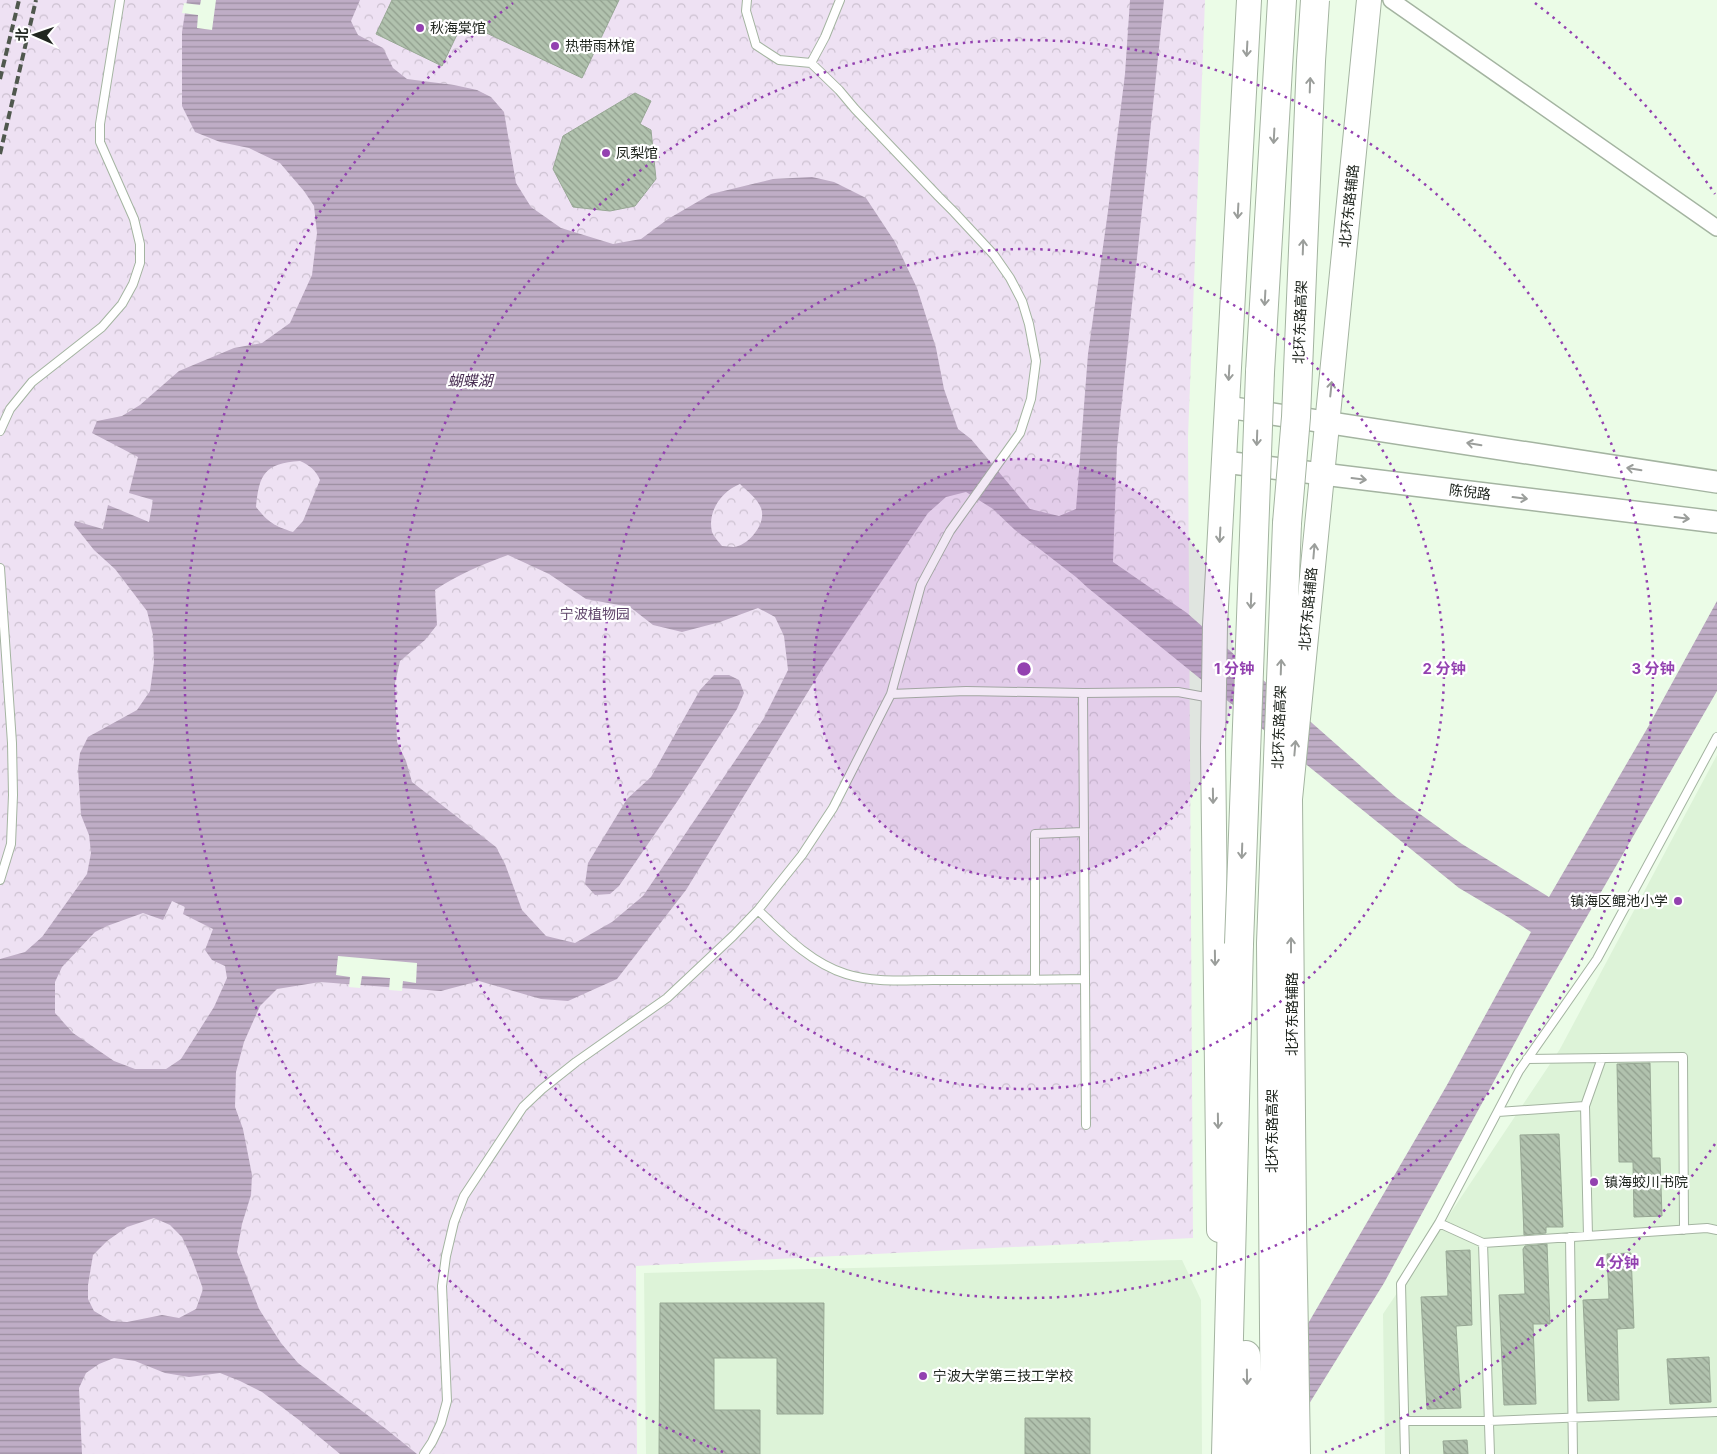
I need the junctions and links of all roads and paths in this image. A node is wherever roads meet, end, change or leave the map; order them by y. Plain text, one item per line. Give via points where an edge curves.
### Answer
1 (120, 0) edge
2 (747, 0) edge
3 (840, 0) edge
4 (1249, 0) edge
5 (1282, 0) edge
6 (1315, 0) edge
7 (1368, 0) edge
8 (1391, 0) edge
9 (811, 63) junction
10 (1717, 228) edge
11 (1227, 407) junction
12 (1328, 422) junction
13 (0, 431) edge
14 (1224, 462) junction
15 (1321, 474) junction
16 (1717, 482) edge
17 (1717, 522) edge
18 (0, 568) edge
19 (1083, 693) junction
20 (891, 694) junction
21 (1213, 698) junction
22 (1717, 736) edge
23 (1083, 832) junction
24 (0, 880) edge
25 (758, 910) junction
26 (1271, 943) junction
27 (1239, 944) junction
28 (1085, 979) junction
29 (1035, 980) junction
30 (1602, 1058) junction
31 (1528, 1059) junction
32 (1585, 1106) junction
33 (1498, 1112) junction
34 (1086, 1125) dead end
35 (1439, 1223) junction
36 (1684, 1230) junction
37 (1717, 1230) edge
38 (1588, 1236) junction
39 (1570, 1237) junction
40 (1483, 1243) junction
41 (1717, 1412) edge
42 (1572, 1418) junction
43 (1406, 1421) junction
44 (1489, 1421) junction
45 (424, 1454) edge
46 (1222, 1454) edge
47 (1226, 1454) edge
48 (1248, 1454) edge
49 (1275, 1454) edge
50 (1294, 1454) edge
51 (1298, 1454) edge
52 (1405, 1454) edge
53 (1490, 1454) edge
54 (1573, 1454) edge

1 - 13 lane via 100,124 100,142 134,220 140,244 140,263 122,304 102,327 32,382 10,409
2 - 9 lane via 746,11 756,45 779,60
3 - 9 lane
4 -> 11 main road
5 -> 27 highway, 北环东路高架, bridge via 1260,372
26 -> 6 highway, 北环东路高架, bridge via 1287,523 1296,417
12 -> 7 main road, 北环东路辅路
8 - 10 street
9 - 20 lane via 994,255 1022,301 1036,361 1031,399 1020,432 950,531 921,585
11 - 12 street
11 - 14 main road
12 - 15 main road, 北环东路辅路
16 -> 12 street
14 - 15 street, 陈倪路
14 -> 21 main road
15 -> 17 street, 陈倪路
51 -> 15 main road, 北环东路辅路 via 1290,799
18 - 24 lane via 13,795 11,844
19 - 20 lane via 966,691
19 - 21 lane via 1178,692
19 - 23 lane
20 - 25 lane via 833,808 802,855
21 -> 46 main road
22 - 31 lane via 1597,959
23 - 28 lane
23 - 29 lane via 1035,834
25 - 29 lane via 814,959 846,974 872,980
25 - 45 lane via 667,998 576,1062 522,1108 464,1196 454,1222 442,1286 446,1402 441,1423
26 - 49 highway, 北环东路高架
26 - 50 highway
27 - 47 highway
27 -> 48 highway, 北环东路高架
28 - 29 lane
28 - 34 lane
30 - 31 lane
30 - 32 lane
30 - 36 lane via 1683,1057
31 - 33 lane
32 - 33 lane
32 - 38 lane
33 - 35 lane
35 - 40 lane
35 - 43 lane via 1401,1284
36 - 37 lane
36 - 38 lane
38 - 39 lane
39 - 40 lane
39 - 42 lane
40 - 44 lane
41 - 42 lane
42 - 44 lane
42 - 54 lane
43 - 44 lane
43 - 52 lane
44 - 53 lane

